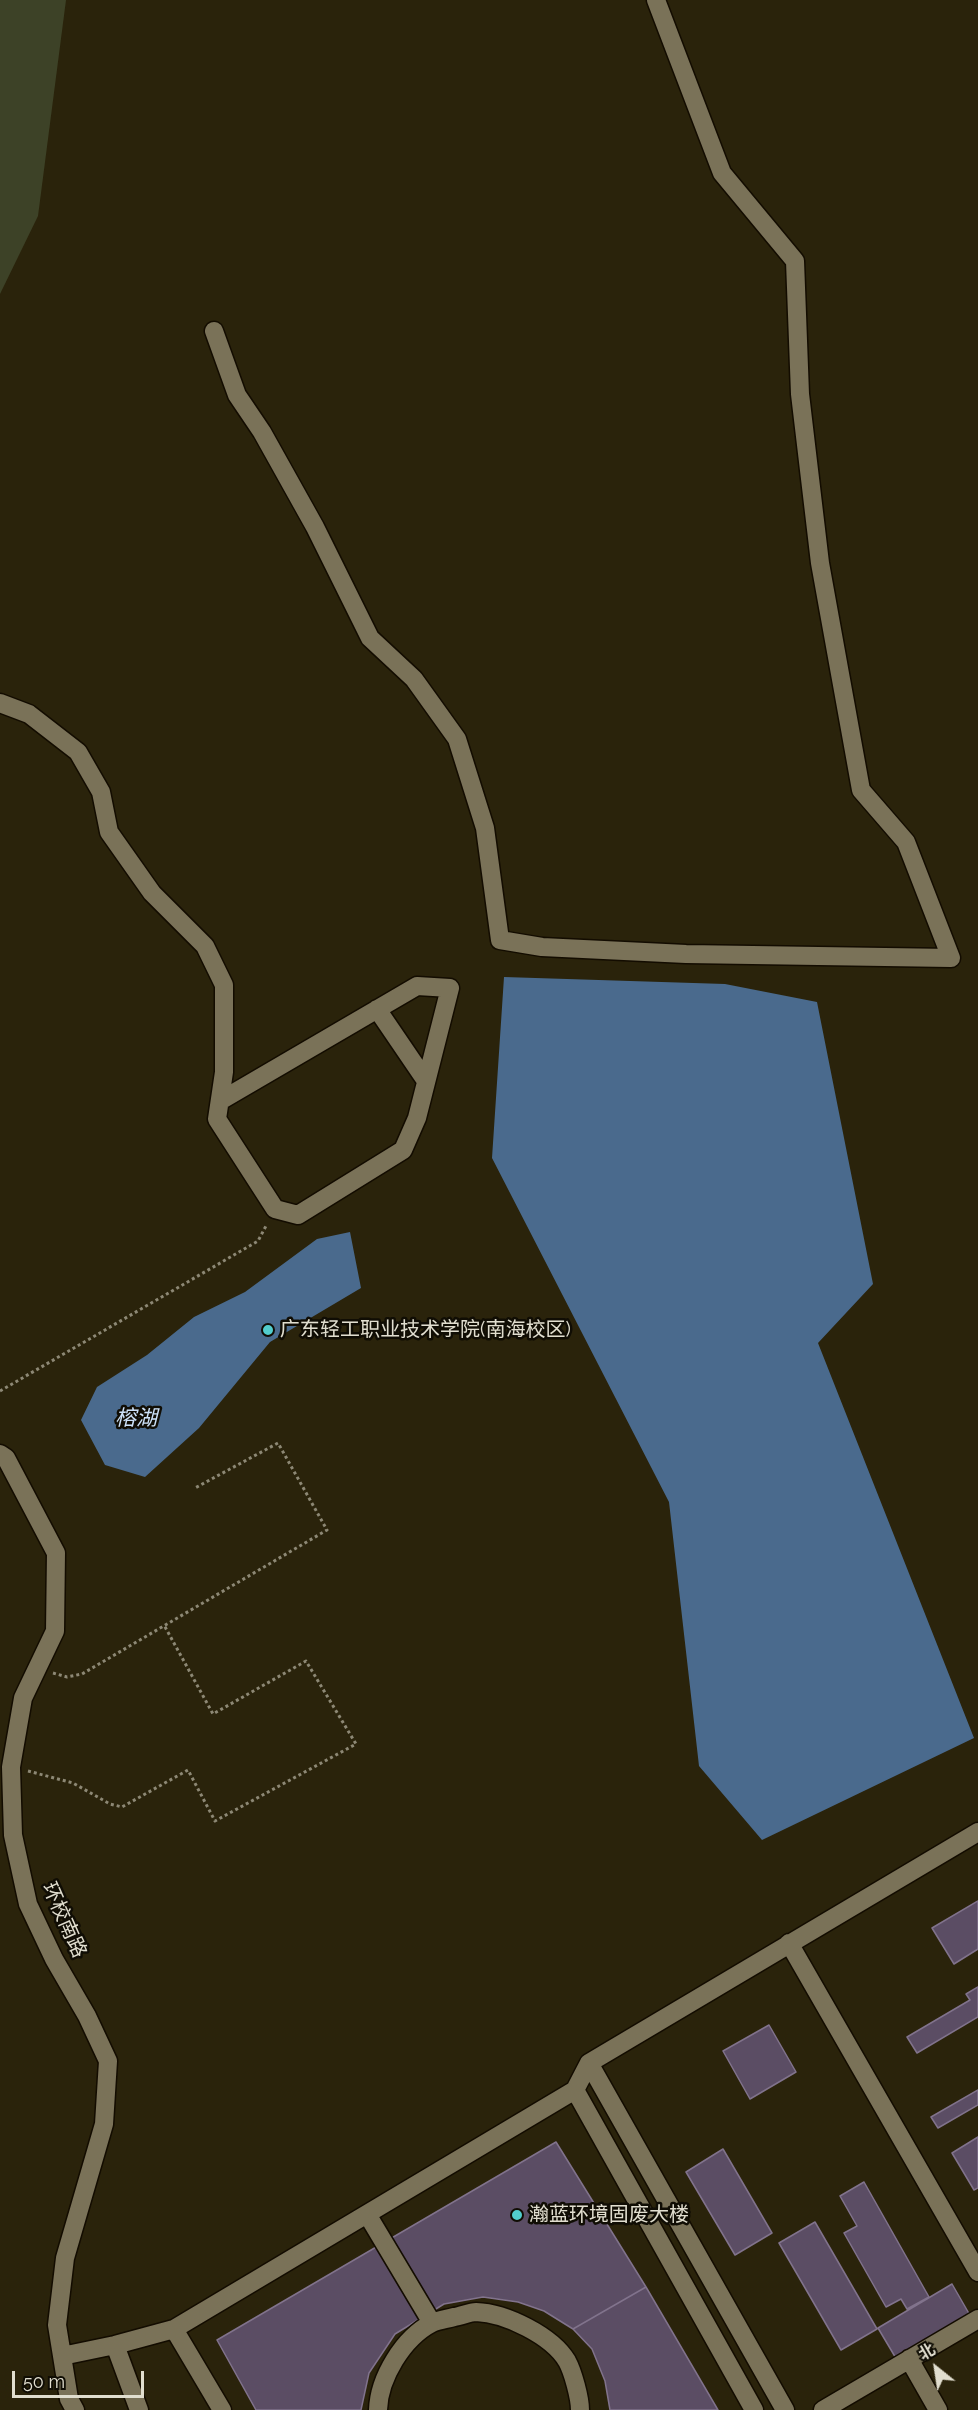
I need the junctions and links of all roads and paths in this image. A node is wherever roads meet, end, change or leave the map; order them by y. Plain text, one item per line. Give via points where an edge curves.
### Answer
1 (656, 0) edge
2 (214, 331) dead end
3 (0, 703) edge
4 (377, 1009) junction
5 (426, 1081) junction
6 (220, 1101) junction
7 (275, 1209) junction
8 (0, 1391) edge
9 (0, 1454) edge
10 (195, 1488) dead end
11 (164, 1625) junction
12 (37, 1669) junction
13 (11, 1767) junction
14 (978, 1832) edge
15 (789, 1943) junction
16 (589, 2063) junction
17 (575, 2090) junction
18 (367, 2214) junction
19 (978, 2272) edge
20 (978, 2319) edge
21 (432, 2323) junction
22 (174, 2329) junction
23 (115, 2345) junction
24 (62, 2356) junction
25 (909, 2359) junction
26 (75, 2410) edge
27 (139, 2410) edge
28 (222, 2410) edge
29 (378, 2410) edge
30 (580, 2410) edge
31 (754, 2410) edge
32 (785, 2410) edge
33 (823, 2410) edge
34 (938, 2410) edge

1 - 2 street via 722,173 795,261 800,394 820,563 861,790 906,842 951,958 686,954 542,947 500,940 485,828 457,739 414,679 370,638 315,527 237,395
3 - 6 street via 29,714 78,752 101,792 108,832 153,894 205,946 224,985
4 - 5 street
4 - 5 street via 417,986 450,988
4 - 6 street
5 - 7 street via 417,1119 403,1150 298,1215
6 - 7 street via 217,1119
7 - 8 path via 258,1241
9 - 12 street, 环校南路 via 6,1458 56,1553 55,1631
10 - 11 path via 278,1443 327,1530
11 - 12 path via 82,1674 67,1677
11 - 13 path via 213,1714 306,1661 356,1744 215,1821 188,1770 122,1807 74,1783
12 - 13 street, 环校南路 via 23,1698
13 - 24 street, 环校南路 via 14,1835 28,1904 108,2061 104,2124 65,2258 57,2325
14 - 15 street
15 - 16 street
15 - 19 street
16 - 17 street
16 - 32 street
17 - 18 street
17 - 31 street
18 - 21 street
18 - 22 street
20 - 25 street
21 - 29 street via 407,2343 391,2364
21 - 30 street via 475,2312 509,2319 538,2333 567,2361
22 - 23 street
22 - 28 street
23 - 24 street
23 - 27 street
24 - 26 street, 环校南路 via 69,2399
25 - 33 street
25 - 34 street

